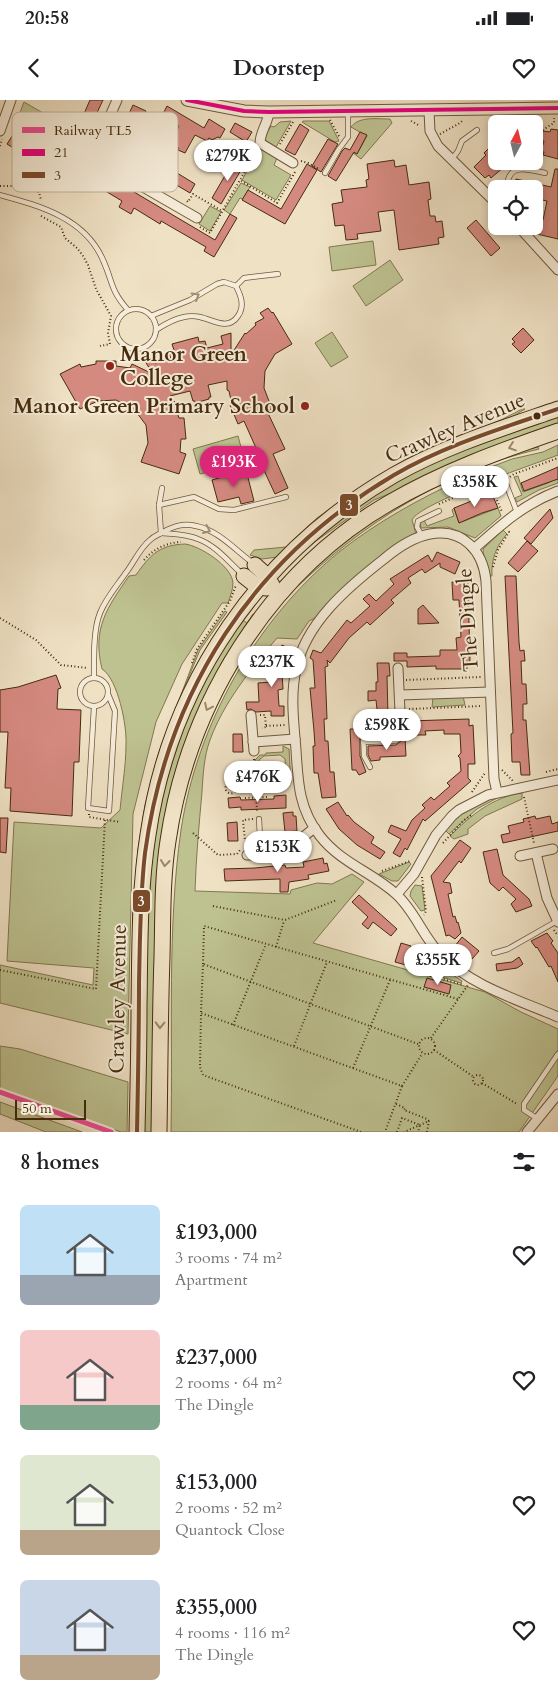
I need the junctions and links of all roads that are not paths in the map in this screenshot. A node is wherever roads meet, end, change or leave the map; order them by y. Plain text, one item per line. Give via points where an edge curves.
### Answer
1 (11, 100) edge
2 (118, 100) edge
3 (194, 101) edge
4 (380, 106) edge
5 (429, 111) junction
6 (112, 112) edge
7 (269, 112) junction
8 (348, 112) junction
9 (556, 113) edge
10 (477, 130) dead end
11 (0, 132) edge
12 (451, 160) junction
13 (293, 164) dead end
14 (532, 170) edge
15 (325, 173) road end
16 (545, 173) dead end
17 (151, 192) edge
18 (0, 195) edge
19 (488, 195) edge
20 (197, 218) road end
21 (526, 235) edge
22 (558, 270) edge
23 (278, 274) dead end
24 (236, 286) junction
25 (128, 310) junction
26 (152, 316) junction
27 (156, 330) junction
28 (558, 409) edge
29 (558, 431) edge
30 (504, 479) road end
31 (162, 488) dead end
32 (558, 491) edge
33 (286, 496) dead end
34 (390, 503) junction
35 (159, 505) junction
36 (438, 511) road end
37 (517, 512) junction
38 (161, 533) junction
39 (422, 536) junction
40 (474, 548) junction
41 (282, 563) junction
42 (255, 565) junction
43 (238, 581) joint
44 (266, 584) junction
45 (270, 606) junction
46 (398, 668) dead end
47 (94, 678) junction
48 (490, 692) junction
49 (108, 694) junction
50 (400, 695) junction
51 (94, 707) junction
52 (251, 715) dead end
53 (363, 731) dead end
54 (401, 734) joint
55 (295, 739) junction
56 (364, 742) junction
57 (370, 767) dead end
58 (558, 780) edge
59 (497, 792) junction
60 (258, 819) dead end
61 (315, 828) junction
62 (553, 850) dead end
63 (536, 853) junction
64 (260, 854) junction
65 (247, 855) road end
66 (520, 856) dead end
67 (397, 894) junction
68 (558, 922) edge
69 (494, 953) dead end
70 (558, 1017) edge
71 (558, 1054) edge
72 (558, 1094) edge
73 (538, 1119) junction
74 (137, 1128) edge
75 (159, 1132) edge
76 (527, 1132) edge

1 - 11 street
2 - 6 street
3 - 7 street via 244,111
4 - 5 street
4 - 8 street
5 - 9 street
5 - 12 street via 430,132
7 - 8 street
7 - 13 street via 260,137 261,144
8 - 15 lane via 348,137
10 - 12 lane via 462,142
12 - 19 street
14 - 16 lane
17 - 20 street
18 - 25 lane via 65,218 90,239 104,260 115,294
21 - 22 street
23 - 24 lane via 244,278
26 -> 24 lane via 217,284 224,282
24 - 27 lane via 242,297 242,310 227,324 213,323 200,317 184,317
25 - 26 lane via 143,310
25 - 27 lane via 116,326 116,334 126,347 142,348 154,338
26 - 27 lane
28 - 41 main road, Crawley Avenue via 464,443 397,474 349,504
29 -> 34 main road, Crawley Avenue via 463,466
30 - 37 lane
31 - 35 lane
32 - 37 street, The Dingle
33 - 35 lane via 234,510 219,509 194,497
34 - 44 main road via 372,507 325,538
34 - 45 main road, Crawley Avenue via 328,547
35 - 38 lane
36 - 39 lane via 419,519 417,527
37 - 40 street, The Dingle
38 -> 42 lane via 181,524 208,529
38 - 43 lane via 186,535 203,542 220,553
38 - 47 lane via 143,547 100,614 94,650
39 - 40 street, The Dingle via 448,534
39 - 55 street, The Dingle via 398,548 362,577 314,629 296,671 293,697
40 - 48 street, The Dingle via 484,564 486,581
41 - 42 main road via 265,568
41 - 44 main road, Crawley Avenue
42 - 44 main road
43 - 44 main road
44 - 45 main road via 273,594
44 - 74 main road, Crawley Avenue via 219,641 204,666 167,752 156,791 142,886
45 -> 75 main road, Crawley Avenue via 214,692 186,762 173,812 163,890
46 - 50 street
47 - 49 lane via 105,683
47 - 51 lane via 83,682 79,693 84,703
48 - 50 street, The Dingle
48 - 59 street, The Dingle
49 - 51 lane via 104,702
49 - 51 lane via 115,712 110,811 88,808
50 - 54 street
52 - 55 street via 254,751
53 - 56 lane
54 - 56 lane via 395,741
55 - 61 street, The Dingle via 299,792
56 - 57 lane via 364,756
58 - 59 street
59 - 67 street via 478,798 452,816
60 - 64 lane
61 - 64 street via 284,852
61 - 67 street, The Dingle via 336,853
62 - 63 street
63 - 66 street
63 - 68 street via 547,898
64 - 65 street
67 - 70 street, The Dingle via 436,949 459,970 490,988
68 - 69 lane via 504,951
71 - 73 lane via 523,1107
72 - 73 street
73 - 76 street

